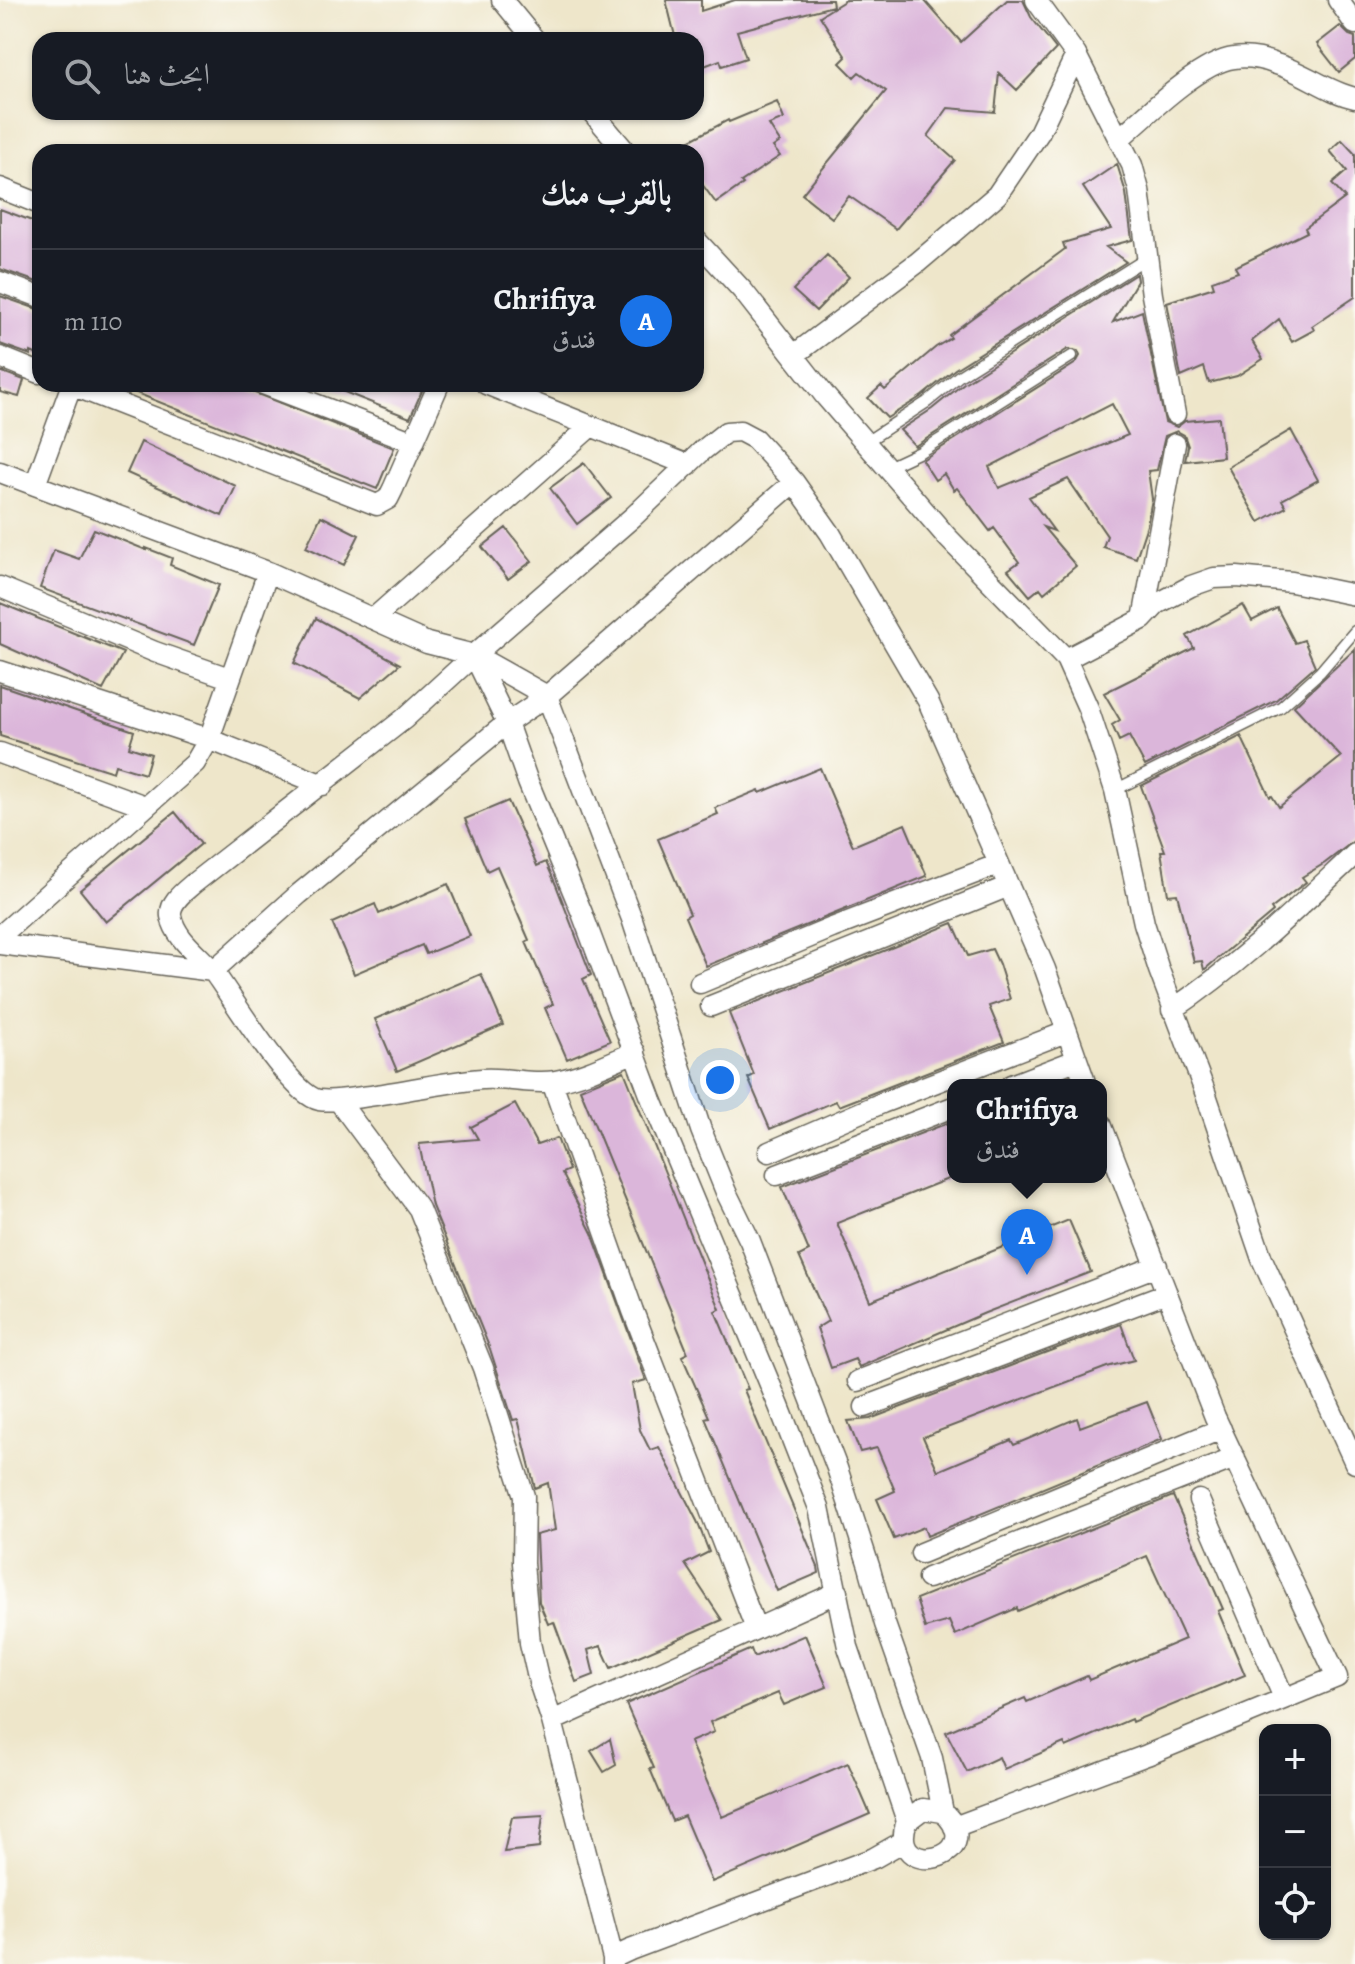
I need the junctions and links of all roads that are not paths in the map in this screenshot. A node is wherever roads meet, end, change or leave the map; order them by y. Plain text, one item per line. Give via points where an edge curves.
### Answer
1 (502, 0) edge
2 (1036, 0) edge
3 (1338, 0) edge
4 (1355, 24) edge
5 (528, 32) edge
6 (1076, 55) junction
7 (1355, 98) edge
8 (599, 120) edge
9 (1119, 139) junction
10 (619, 144) edge
11 (0, 188) edge
12 (32, 201) edge
13 (704, 249) edge
14 (1147, 258) junction
15 (0, 282) edge
16 (32, 294) edge
17 (794, 355) junction
18 (1072, 356) dead end
19 (0, 357) edge
20 (32, 370) edge
21 (68, 392) edge
22 (91, 392) edge
23 (284, 392) edge
24 (436, 392) edge
25 (505, 392) edge
26 (1175, 414) dead end
27 (590, 427) junction
28 (414, 442) junction
29 (866, 442) junction
30 (1175, 444) dead end
31 (688, 465) junction
32 (888, 467) junction
33 (0, 472) edge
34 (794, 482) junction
35 (35, 485) junction
36 (268, 572) junction
37 (0, 587) edge
38 (1355, 595) edge
39 (373, 619) junction
40 (1143, 619) junction
41 (1355, 631) edge
42 (474, 655) junction
43 (1066, 659) junction
44 (0, 671) edge
45 (229, 678) junction
46 (547, 696) junction
47 (507, 723) junction
48 (209, 739) junction
49 (0, 753) edge
50 (323, 785) junction
51 (1115, 790) junction
52 (145, 806) junction
53 (1355, 854) edge
54 (999, 864) junction
55 (1009, 886) junction
56 (832, 928) junction
57 (0, 936) edge
58 (0, 944) edge
59 (842, 952) junction
60 (213, 971) junction
61 (700, 983) dead end
62 (711, 1006) dead end
63 (1172, 1010) junction
64 (1066, 1032) junction
65 (635, 1052) junction
66 (1076, 1060) junction
67 (1027, 1079) edge
68 (1084, 1079) edge
69 (552, 1082) junction
70 (338, 1100) junction
71 (882, 1103) junction
72 (947, 1109) edge
73 (893, 1131) junction
74 (1107, 1139) edge
75 (769, 1152) dead end
76 (777, 1175) dead end
77 (1157, 1266) junction
78 (1167, 1293) junction
79 (982, 1332) junction
80 (994, 1360) junction
81 (858, 1381) dead end
82 (865, 1407) dead end
83 (1221, 1429) junction
84 (1235, 1458) junction
85 (1355, 1463) edge
86 (1199, 1500) dead end
87 (1039, 1504) junction
88 (1051, 1531) junction
89 (921, 1553) dead end
90 (928, 1578) dead end
91 (838, 1592) junction
92 (756, 1629) junction
93 (1284, 1698) junction
94 (552, 1721) junction
95 (948, 1820) junction
96 (906, 1831) junction
97 (613, 1961) edge

1 - 5 street
2 - 6 street
3 - 4 street
6 - 9 street
6 - 17 street via 1039,133 997,195
7 - 9 street via 1278,64 1231,58 1162,101
8 - 10 street
9 - 14 street via 1139,190
11 - 12 street
13 - 17 street
14 - 26 street
14 - 29 lane via 959,376
15 - 16 street
17 - 29 street
18 - 32 lane
19 - 20 street
21 - 35 street
22 - 28 street via 377,505 388,499
23 - 28 street
24 - 28 street
25 - 27 street
27 - 31 street
27 - 39 street
29 - 32 street
30 - 40 street
31 - 34 street via 726,432 740,431 755,439
31 - 42 street
32 - 43 street via 947,537
33 - 35 street
34 - 46 street
34 - 54 street via 830,533 928,701
35 - 36 street
36 - 39 street
36 - 45 street
37 - 45 street
38 - 40 street via 1292,582 1214,578 1157,604
39 - 42 street via 427,643
40 - 43 street
41 - 51 lane via 1281,707
42 - 46 street
42 - 47 street
42 - 50 street
43 - 51 street
44 - 48 street
45 - 48 street
46 - 47 street
46 - 95 street via 632,919 701,1130 750,1241 837,1468 925,1732
47 - 60 street
47 - 65 street
48 - 50 street
48 - 52 street via 195,763
49 - 52 street
50 - 60 street via 194,883 172,906 171,916 184,941
51 - 63 street via 1144,923
52 - 57 street
53 - 63 street via 1279,928
54 - 55 street
54 - 56 street
55 - 59 street
55 - 64 street
56 - 59 street
56 - 61 street
58 - 60 street
59 - 62 street
60 - 70 street via 302,1090 317,1100
63 - 85 street via 1262,1259
64 - 66 street
64 - 71 street
65 - 69 street
65 - 91 street via 819,1508
66 - 67 street
66 - 68 street
69 - 70 street via 485,1079
69 - 92 street via 633,1311
70 - 94 street via 419,1209 483,1368 524,1496 530,1643
71 - 73 street
71 - 75 street
72 - 73 street
73 - 76 street
74 - 77 street
77 - 78 street
77 - 79 street
78 - 80 street
78 - 83 street
79 - 80 street
79 - 81 street
80 - 82 street
83 - 84 street
83 - 87 street
84 - 88 street
84 - 93 street via 1337,1677
86 - 93 street
87 - 88 street
87 - 89 street
88 - 90 street
91 - 92 street
91 - 96 street via 848,1647
92 - 94 street
93 - 95 street via 1122,1765
94 - 97 street
95 - 96 street via 923,1809
95 - 96 street via 955,1837 952,1847 936,1859 916,1856
96 - 97 street via 874,1858

